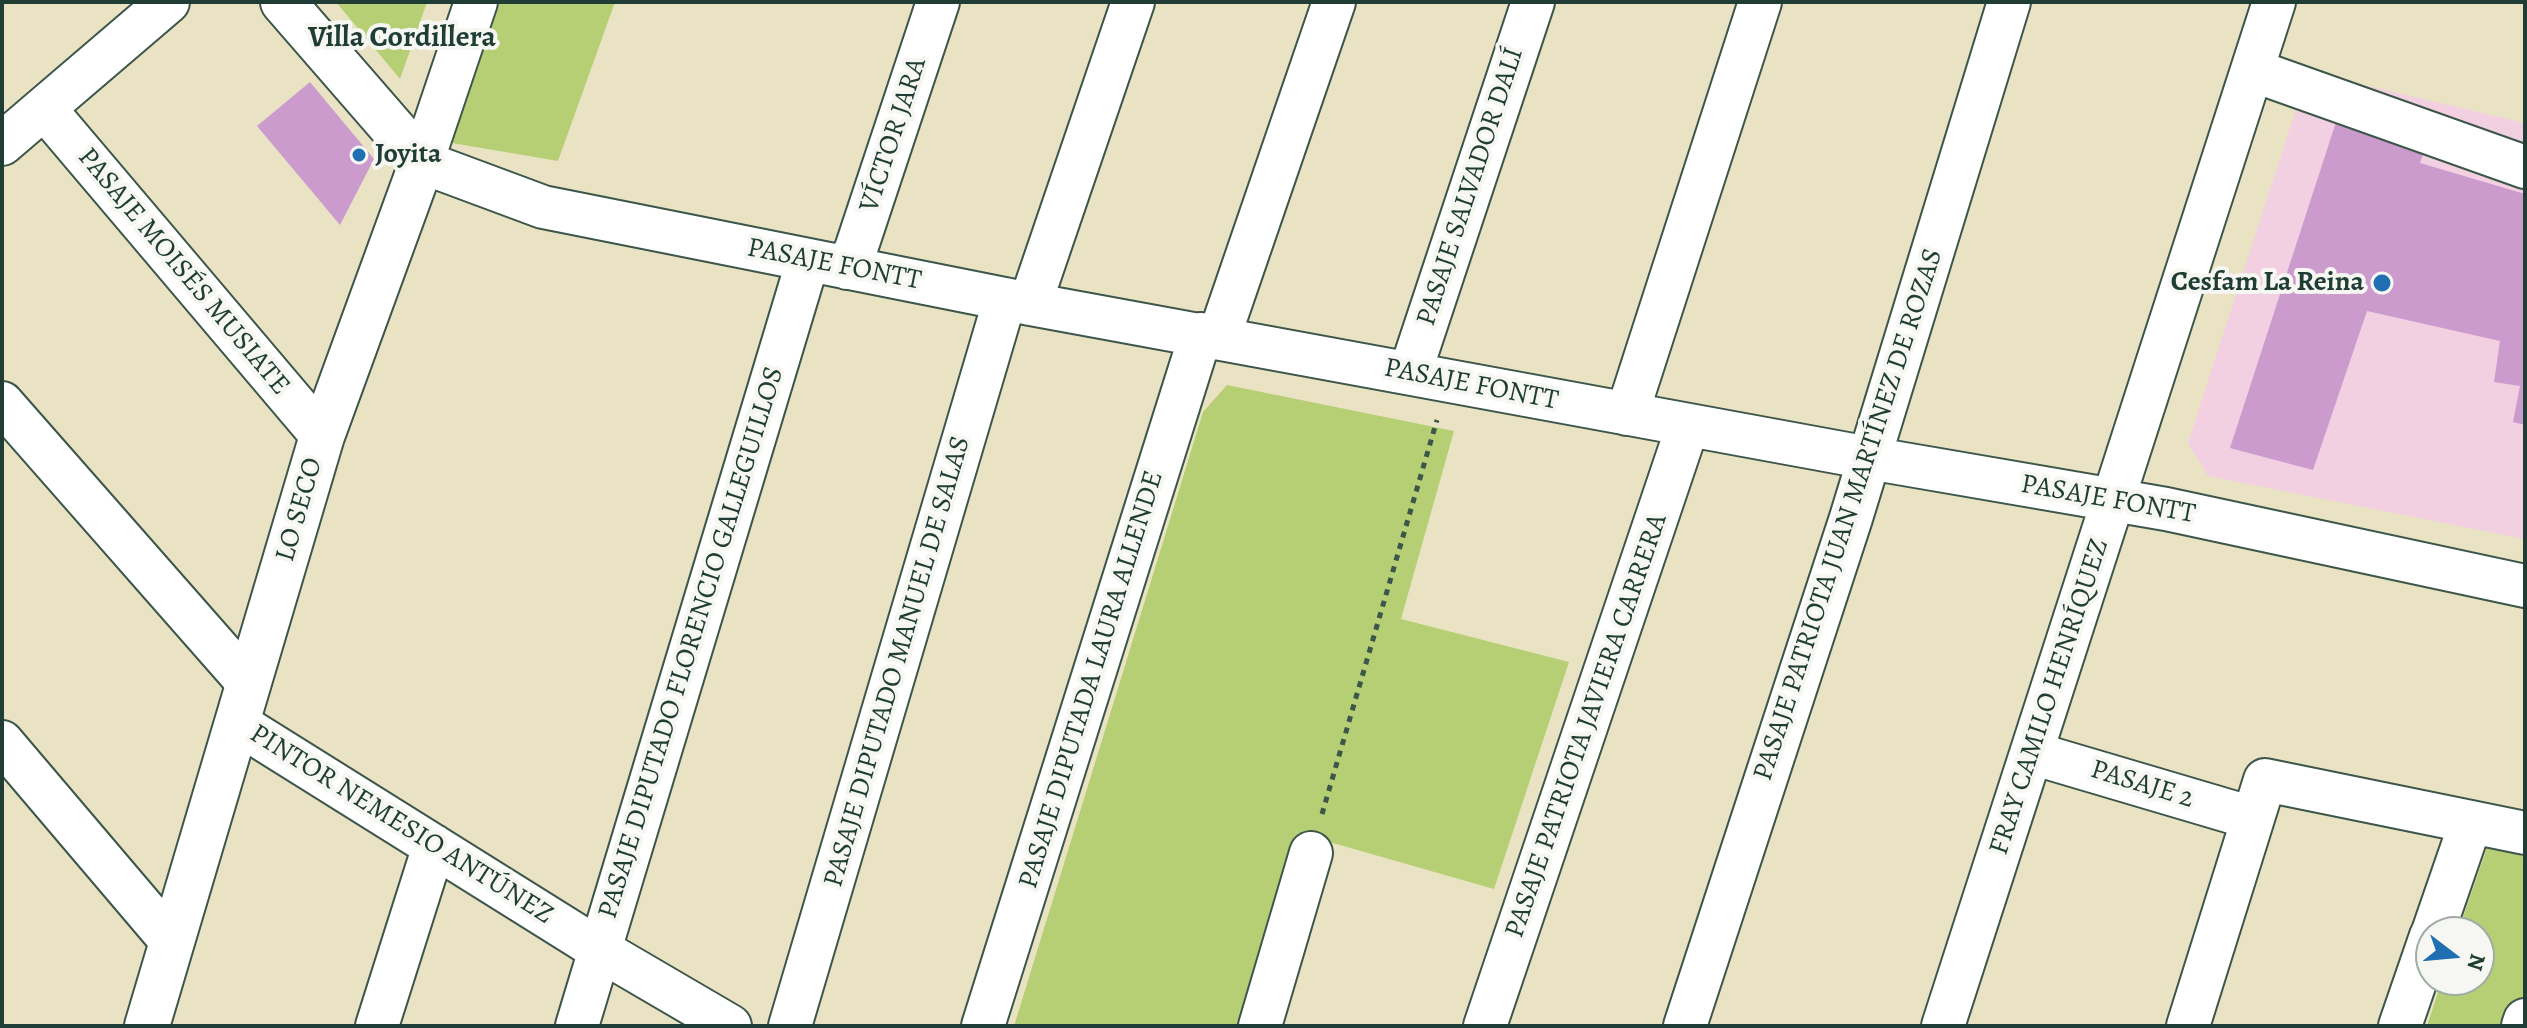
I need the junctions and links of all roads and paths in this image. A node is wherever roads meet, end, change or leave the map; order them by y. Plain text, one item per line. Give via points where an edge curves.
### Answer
1 (168, 2) edge
2 (283, 2) edge
3 (476, 2) edge
4 (938, 2) edge
5 (1133, 2) edge
6 (1334, 2) edge
7 (1533, 2) edge
8 (1760, 2) edge
9 (2009, 2) edge
10 (2274, 2) edge
11 (2252, 70) junction
12 (44, 108) junction
13 (2, 144) edge
14 (422, 162) junction
15 (2525, 167) edge
16 (828, 264) junction
17 (1018, 301) junction
18 (1210, 335) junction
19 (1430, 377) junction
20 (2, 403) edge
21 (1627, 414) junction
22 (1688, 425) junction
23 (322, 436) junction
24 (1869, 458) junction
25 (2114, 499) junction
26 (2525, 586) edge
27 (243, 703) junction
28 (2, 742) edge
29 (2032, 753) junction
30 (2252, 818) junction
31 (2471, 822) junction
32 (2525, 833) edge
33 (434, 846) junction
34 (1311, 853) joint
35 (2438, 916) edge
36 (172, 942) junction
37 (600, 950) junction
38 (2415, 983) edge
39 (147, 1026) edge
40 (377, 1026) edge
41 (577, 1026) edge
42 (730, 1026) edge
43 (790, 1026) edge
44 (983, 1026) edge
45 (1260, 1026) edge
46 (1485, 1026) edge
47 (1685, 1026) edge
48 (1943, 1026) edge
49 (2188, 1026) edge
50 (2400, 1026) edge

1 - 12 street
2 - 14 main road
3 - 14 street, LO SECO
4 - 16 street, VÍCTOR JARA via 861,234
5 - 17 street, PASAJE DIPUTADO MANUEL DE SALAS
6 - 18 street, PASAJE DIPUTADA LAURA ALLENDE
7 - 19 street, PASAJE SALVADOR DALÍ
8 - 21 street
9 - 24 street, PASAJE PATRIOTA JUAN MARTÍNEZ DE ROZAS
10 - 11 street, FRAY CAMILO HENRÍQUEZ
11 - 15 street
11 - 25 street, FRAY CAMILO HENRÍQUEZ
12 - 13 street
12 - 23 street, PASAJE MOISÉS MUSIATE
14 - 16 street, PASAJE FONTT via 543,207
14 - 23 main road, LO SECO
16 - 17 street, PASAJE FONTT
16 - 37 street, PASAJE DIPUTADO FLORENCIO GALLEGUILLOS
17 - 18 street, PASAJE FONTT
17 - 43 street, PASAJE DIPUTADO MANUEL DE SALAS
18 - 19 street, PASAJE FONTT
18 - 44 street, PASAJE DIPUTADA LAURA ALLENDE
19 - 21 street, PASAJE FONTT
19 - 34 path
20 - 27 street, PINTOR NEMESIO ANTÚNEZ
21 - 22 street, PASAJE FONTT
22 - 24 street, PASAJE FONTT
22 - 46 street, PASAJE PATRIOTA JAVIERA CARRERA
23 - 27 main road, LO SECO
24 - 25 street, PASAJE FONTT
24 - 47 street, PASAJE PATRIOTA JUAN MARTÍNEZ DE ROZAS
25 - 26 street, PASAJE FONTT
25 - 29 street, FRAY CAMILO HENRÍQUEZ
27 - 33 street, PINTOR NEMESIO ANTÚNEZ
27 - 36 main road, LO SECO
28 - 36 street
29 - 30 street, PASAJE 2
29 - 48 street, FRAY CAMILO HENRÍQUEZ
30 - 31 street via 2265,780
30 - 49 street
31 - 32 street
31 - 35 street
33 - 37 street, PINTOR NEMESIO ANTÚNEZ
33 - 40 street
34 - 45 street
36 - 39 main road, LO SECO
37 - 41 street, PASAJE DIPUTADO FLORENCIO GALLEGUILLOS
37 - 42 street, PINTOR NEMESIO ANTÚNEZ
38 - 50 street

